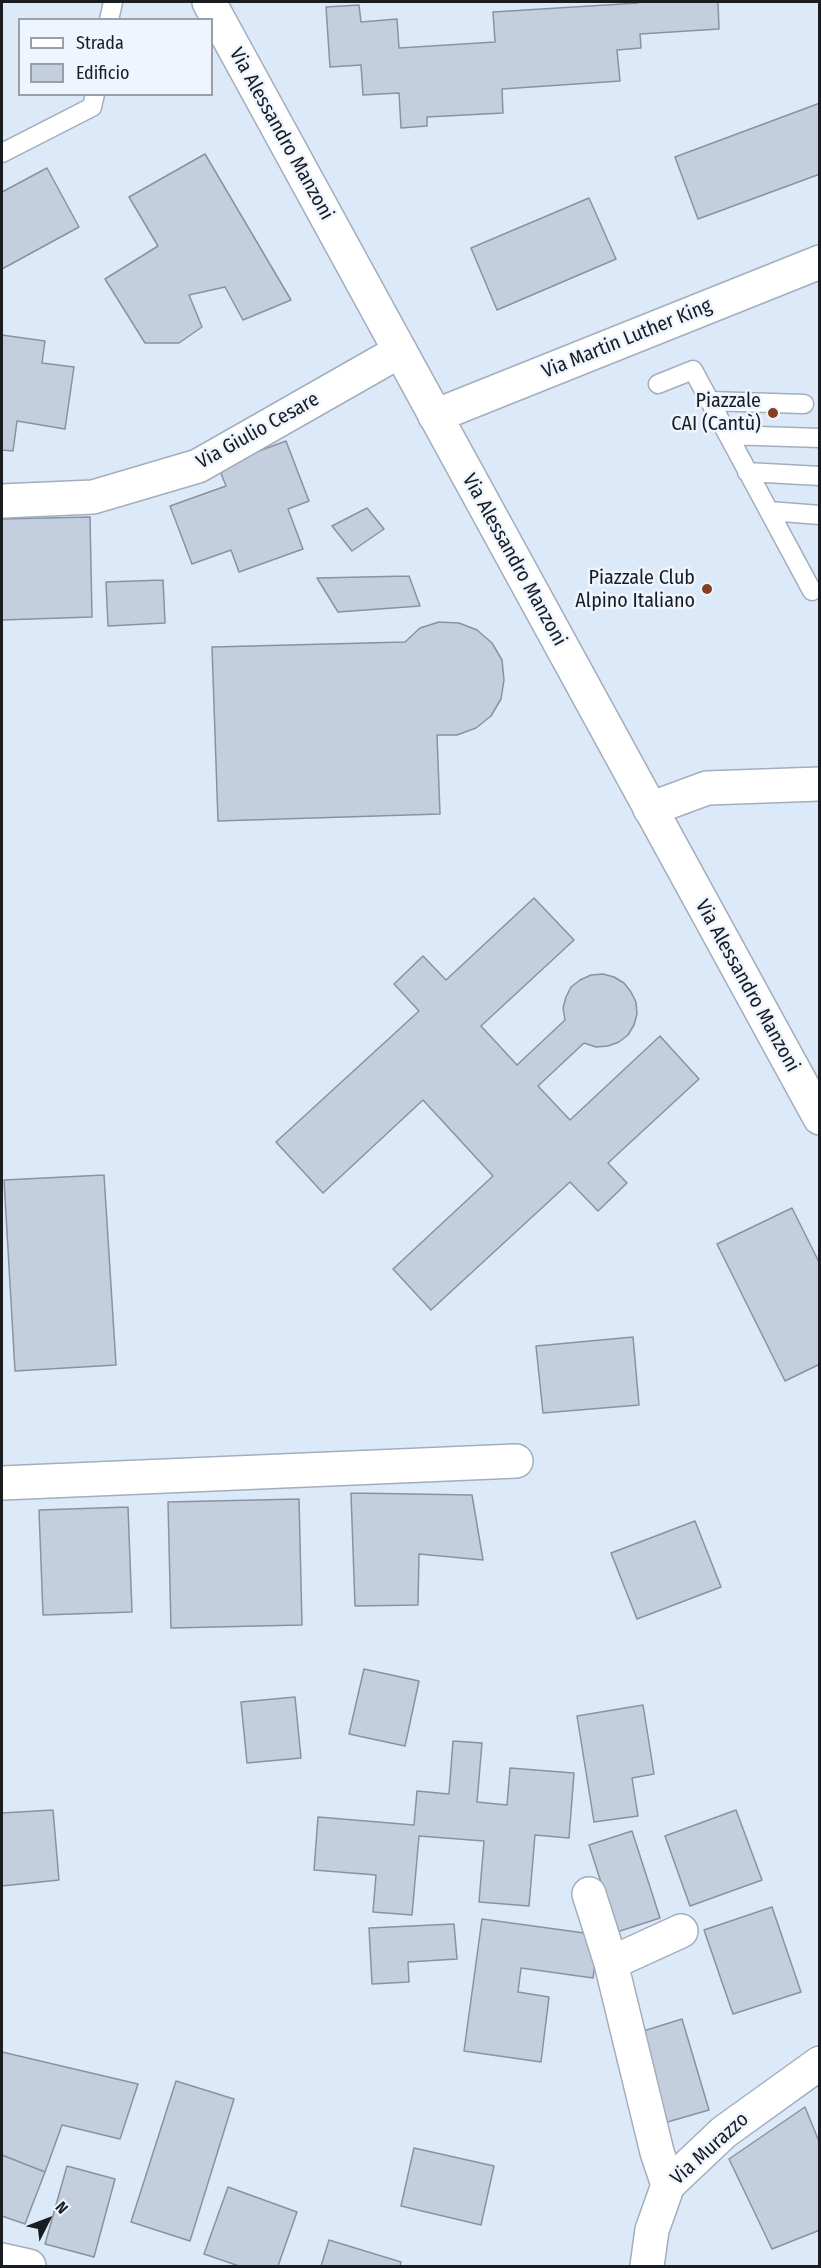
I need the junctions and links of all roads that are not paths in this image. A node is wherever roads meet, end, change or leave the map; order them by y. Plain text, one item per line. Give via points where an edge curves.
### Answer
1 (113, 2) edge
2 (208, 2) edge
3 (109, 18) edge
4 (94, 96) edge
5 (2, 153) edge
6 (819, 262) edge
7 (399, 351) junction
8 (658, 384) dead end
9 (709, 401) junction
10 (804, 404) dead end
11 (435, 416) junction
12 (728, 435) junction
13 (819, 438) edge
14 (747, 472) junction
15 (819, 476) edge
16 (2, 501) edge
17 (769, 511) junction
18 (819, 515) edge
19 (812, 591) dead end
20 (819, 784) edge
21 (650, 809) junction
22 (819, 1118) edge
23 (516, 1461) dead end
24 (2, 1483) edge
25 (589, 1894) dead end
26 (681, 1931) dead end
27 (611, 1963) junction
28 (819, 2063) edge
29 (668, 2185) junction
30 (2, 2260) edge
31 (29, 2266) edge
32 (647, 2266) edge

1 - 3 lane
2 - 7 street, Via Alessandro Manzoni
4 - 5 lane via 92,107
6 - 11 street, Via Martin Luther King
7 - 11 street, Via Alessandro Manzoni
7 - 16 street, Via Giulio Cesare via 198,466 93,497
8 - 9 lane via 693,370
9 - 10 lane
9 - 12 lane
11 - 21 street, Via Alessandro Manzoni
12 - 13 lane
12 - 14 lane
14 - 15 lane
14 - 17 lane
17 - 18 lane
17 - 19 lane
20 - 21 street via 707,788
21 - 22 street, Via Alessandro Manzoni
23 - 24 street
25 - 27 street
26 - 27 street
27 - 29 street
28 - 29 street, Via Murazzo via 724,2132
29 - 32 street, Via Murazzo via 652,2230
30 - 31 street

